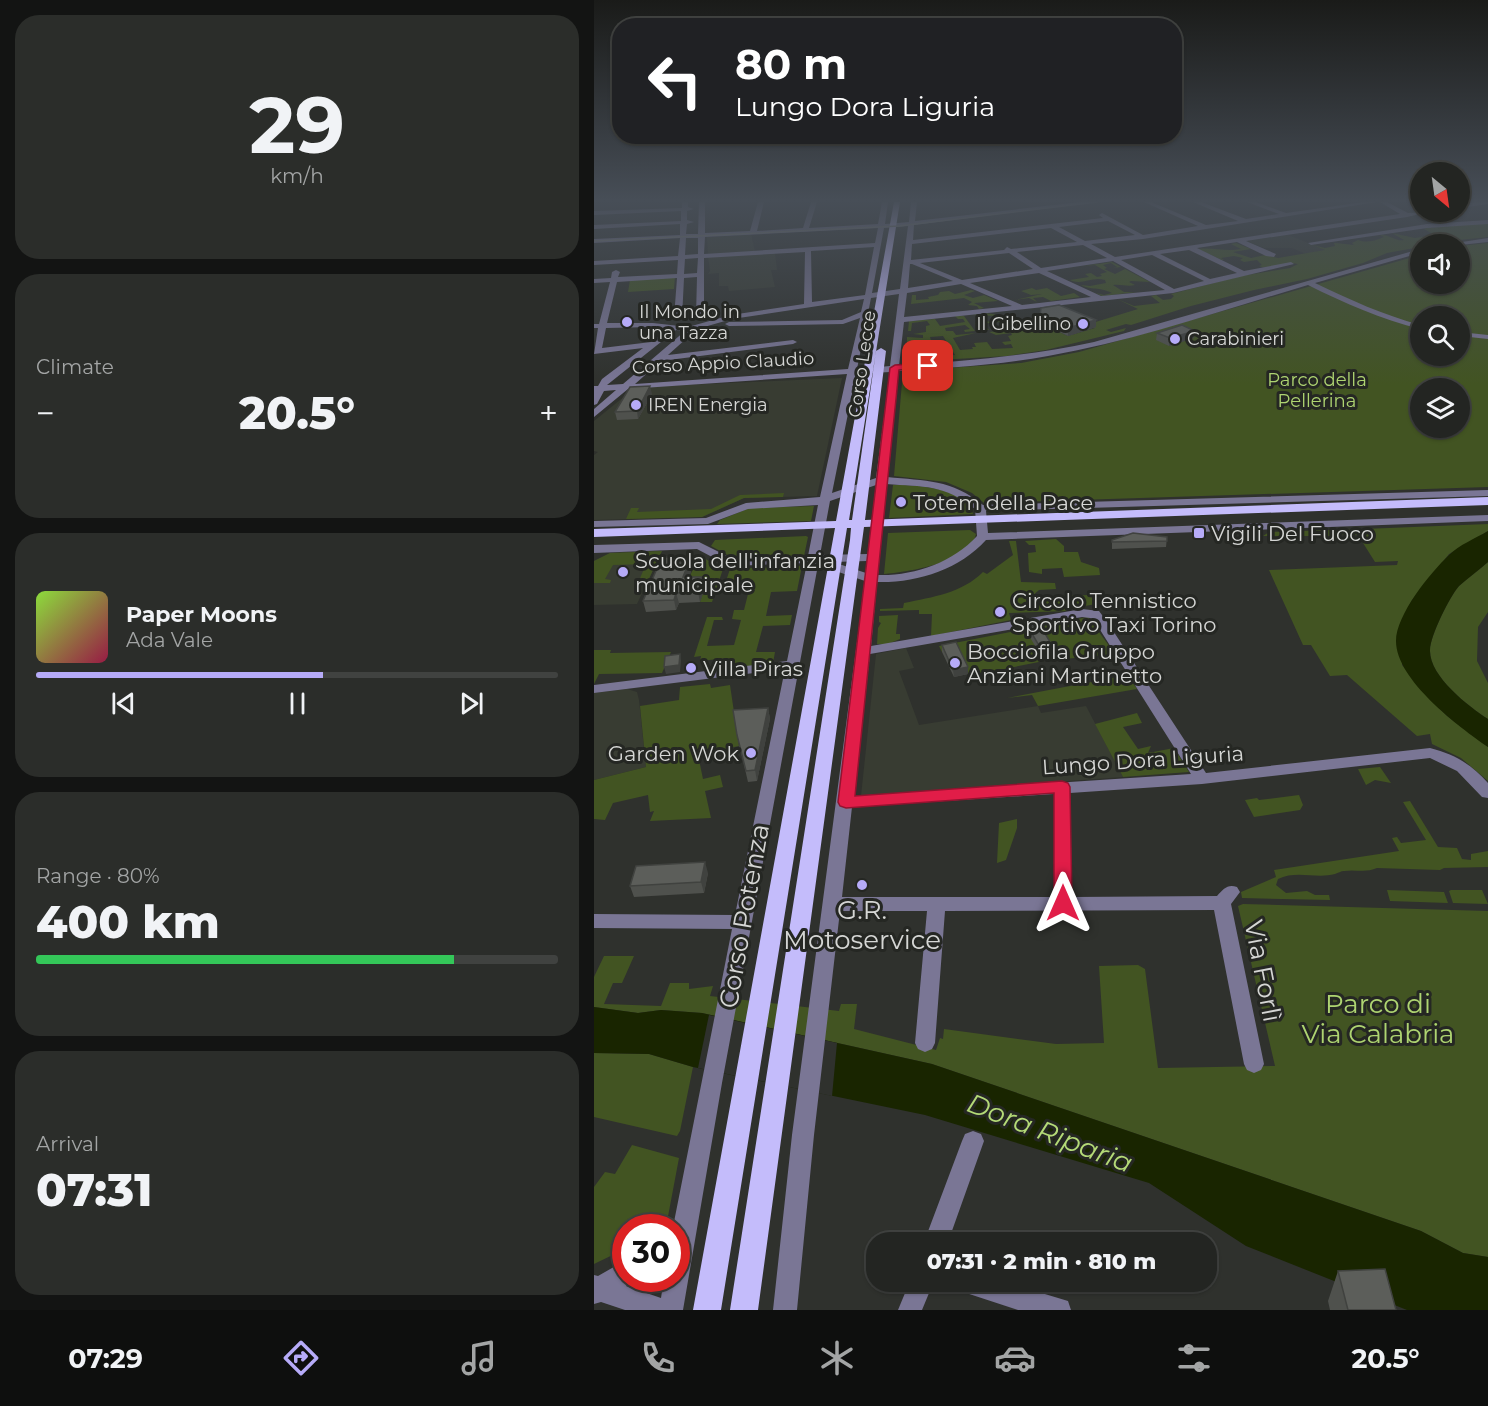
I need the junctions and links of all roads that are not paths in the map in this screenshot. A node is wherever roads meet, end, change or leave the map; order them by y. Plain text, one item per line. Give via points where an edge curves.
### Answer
1 (618, 263) edge
2 (681, 263) edge
3 (700, 263) edge
4 (808, 263) edge
5 (873, 263) edge
6 (890, 263) edge
7 (910, 263) edge
8 (913, 263) edge
9 (1028, 263) edge
10 (1085, 263) edge
11 (1121, 263) edge
12 (1173, 263) edge
13 (1223, 263) edge
14 (1378, 263) edge
15 (1291, 264) dead end
16 (1039, 270) junction
17 (1241, 272) dead end
18 (699, 275) junction
19 (680, 276) junction
20 (614, 280) junction
21 (1207, 280) dead end
22 (594, 281) edge
23 (961, 282) junction
24 (1309, 283) junction
25 (904, 291) junction
26 (1173, 291) junction
27 (886, 293) junction
28 (867, 296) junction
29 (1098, 299) junction
30 (808, 305) junction
31 (1022, 307) junction
32 (863, 314) junction
33 (705, 320) junction
34 (723, 320) junction
35 (878, 320) junction
36 (900, 320) junction
37 (843, 322) junction
38 (674, 323) junction
39 (1410, 324) edge
40 (650, 325) junction
41 (598, 326) edge
42 (694, 328) junction
43 (861, 328) junction
44 (1470, 335) edge
45 (1488, 337) edge
46 (794, 342) dead end
47 (654, 343) junction
48 (595, 349) edge
49 (657, 359) junction
50 (895, 368) junction
51 (874, 369) junction
52 (854, 370) junction
53 (630, 382) junction
54 (599, 385) edge
55 (594, 402) edge
56 (594, 414) edge
57 (881, 480) junction
58 (863, 486) junction
59 (846, 492) junction
60 (825, 500) junction
61 (1485, 505) edge
62 (1236, 514) junction
63 (1132, 518) junction
64 (981, 522) junction
65 (594, 524) edge
66 (877, 526) junction
67 (840, 527) junction
68 (858, 527) junction
69 (820, 528) junction
70 (594, 533) edge
71 (703, 533) junction
72 (594, 541) edge
73 (594, 549) edge
74 (873, 557) junction
75 (814, 559) junction
76 (834, 562) junction
77 (852, 564) junction
78 (872, 578) junction
79 (864, 651) junction
80 (793, 664) junction
81 (594, 689) edge
82 (1202, 779) junction
83 (1062, 787) junction
84 (1488, 793) edge
85 (846, 802) junction
86 (937, 903) junction
87 (1063, 903) junction
88 (832, 904) junction
89 (594, 921) edge
90 (742, 922) junction
91 (925, 1042) dead end
92 (1254, 1064) dead end
93 (973, 1141) dead end
94 (684, 1214) edge
95 (940, 1232) edge
96 (612, 1280) edge
97 (595, 1289) edge
98 (674, 1292) edge
99 (917, 1292) edge
100 (999, 1292) edge
101 (659, 1310) edge
102 (671, 1310) edge
103 (707, 1310) edge
104 (744, 1310) edge
105 (785, 1310) edge
106 (910, 1310) edge
107 (1059, 1310) edge

1 - 20 street
2 - 19 street
3 - 18 street
4 - 30 street
5 - 28 street, Corso Lecce
6 - 27 main road, Corso Lecce
7 - 25 street, Corso Lecce
8 - 23 street
9 - 16 street
10 - 16 street
11 - 26 street
12 - 21 street
13 - 17 street
14 - 24 street, Corso Appio Claudio
15 - 26 street
16 - 23 street
16 - 29 street
18 - 19 street
18 - 33 street
19 - 20 street
19 - 38 street
20 - 22 street
20 - 41 street
23 - 25 street
23 - 31 street
24 - 39 street
24 - 50 street, Corso Appio Claudio via 1065,351 992,362
25 - 27 street
25 - 36 street, Corso Lecce
26 - 29 street
27 - 28 street
27 - 35 main road, Corso Lecce
27 - 51 main road, Corso Lecce
28 - 30 street
28 - 32 street, Corso Lecce
29 - 31 street
30 - 34 street
31 - 36 street
32 - 37 street
32 - 43 street, Corso Lecce
33 - 34 street
33 - 38 street
33 - 42 street
34 - 37 street
35 - 43 street, Corso Lecce
35 - 51 main road, Corso Lecce
36 - 50 street, Corso Lecce
37 - 43 street
38 - 40 street
38 - 40 street
38 - 42 street
38 - 47 street
40 - 41 street
41 - 48 street
42 - 49 street
43 - 52 street, Corso Lecce
44 - 45 street
46 - 49 street
47 - 48 street
47 - 54 street
49 - 53 street
50 - 51 street, Corso Appio Claudio
50 - 57 street, Corso Lecce
51 - 52 street, Corso Appio Claudio
51 - 58 main road, Corso Lecce
51 - 59 main road, Corso Lecce
52 - 53 street, Corso Appio Claudio
52 - 60 street, Corso Lecce
53 - 54 street, Corso Appio Claudio
53 - 56 street
54 - 55 street
57 - 58 street
57 - 64 street via 943,486 962,493
57 - 66 street, Corso Lecce
58 - 59 street
58 - 68 main road, Corso Lecce
59 - 60 street
59 - 67 main road, Corso Lecce
60 - 69 street, Corso Lecce
60 - 71 street via 746,506
61 - 62 main road
61 - 62 street
62 - 63 main road
62 - 63 street
63 - 64 main road
64 - 66 main road
64 - 78 street via 966,554 945,565
65 - 71 street
66 - 68 main road
66 - 74 street
67 - 68 main road
67 - 69 main road
67 - 76 main road, Corso Potenza
68 - 77 main road
69 - 71 main road
69 - 75 street, Corso Potenza
70 - 71 main road
71 - 72 main road
71 - 73 street
71 - 75 street via 729,562
74 - 77 street
74 - 78 street
75 - 76 street
75 - 80 street, Corso Potenza
76 - 77 street
76 - 103 main road, Corso Potenza
77 - 78 street
77 - 104 main road
78 - 79 street
79 - 82 street via 1094,614
79 - 85 street
80 - 81 street
80 - 90 street, Corso Potenza
82 - 83 street, Lungo Dora Liguria
82 - 84 street, Lungo Dora Liguria via 1430,753 1442,755 1467,770
83 - 85 street, Lungo Dora Liguria
83 - 87 street
85 - 88 street
86 - 87 street
86 - 88 street
86 - 91 street
87 - 92 street, Via Forlì via 1227,898
88 - 105 street
89 - 90 street
90 - 94 street, Corso Potenza
93 - 95 street
96 - 97 street
97 - 101 street
98 - 102 street, Corso Potenza
99 - 106 street
100 - 107 street

